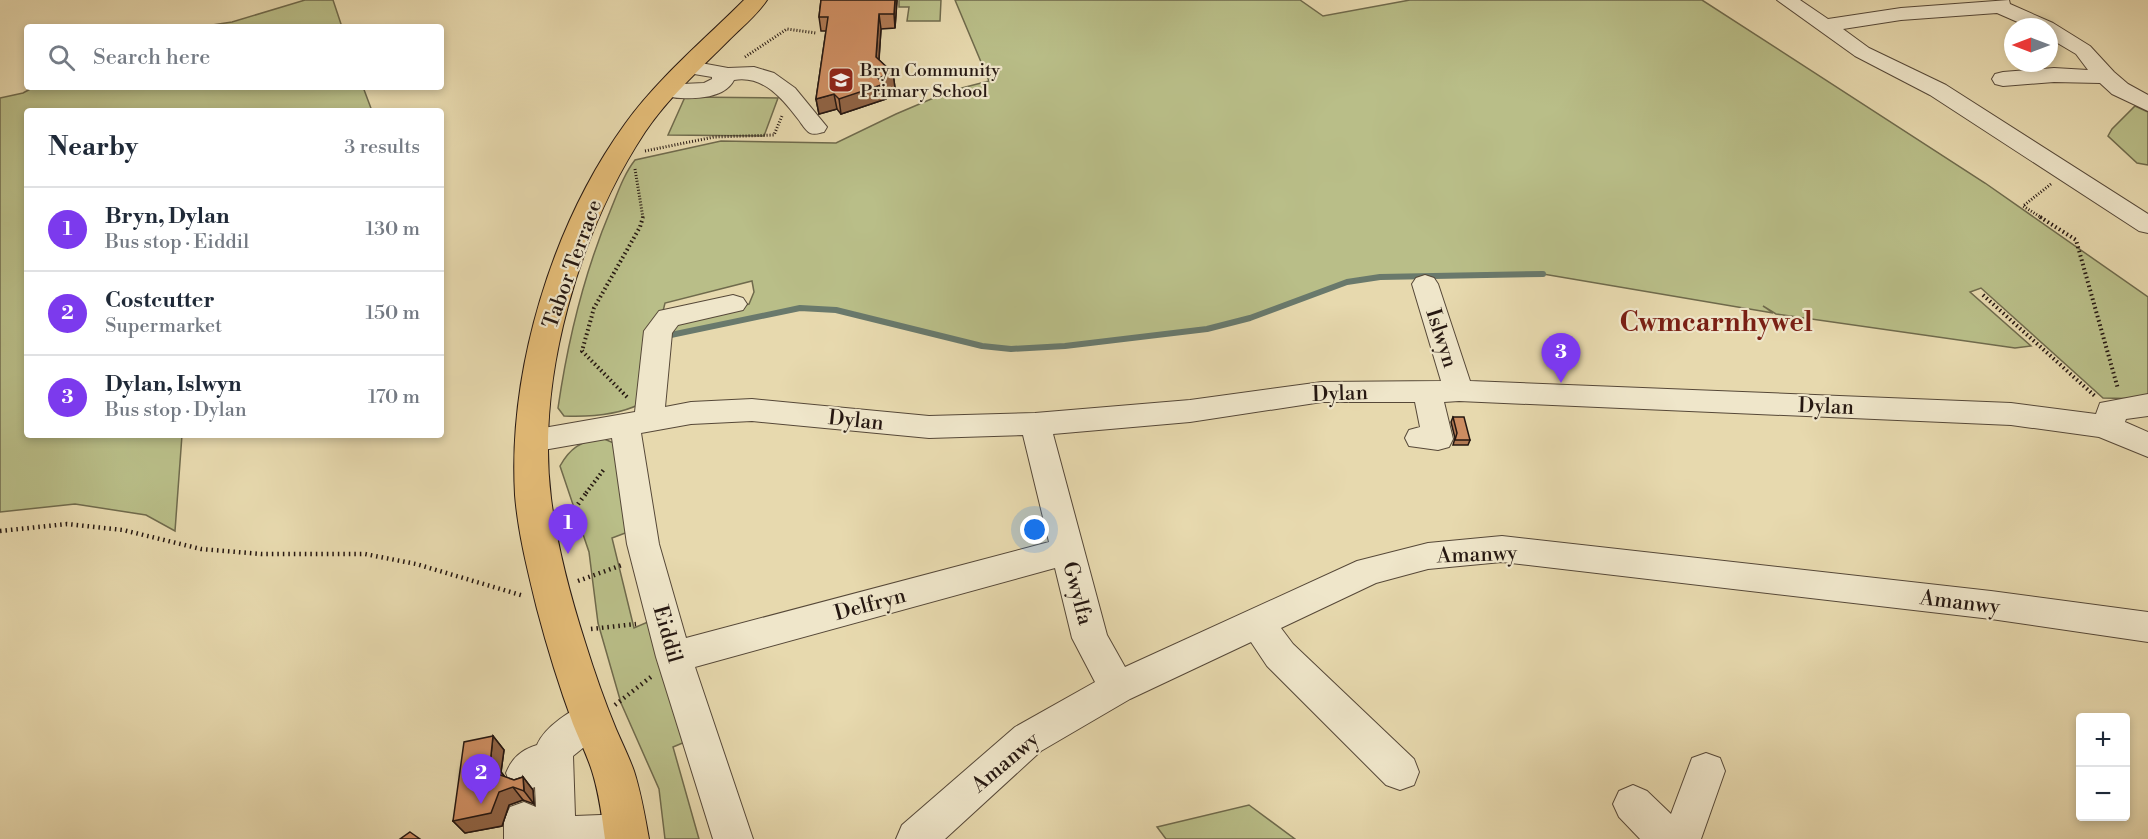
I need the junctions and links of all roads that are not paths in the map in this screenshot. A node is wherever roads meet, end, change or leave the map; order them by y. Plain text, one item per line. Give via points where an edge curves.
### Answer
1 (756, 0) edge
2 (1787, 0) edge
3 (2000, 4) edge
4 (2028, 18) edge
5 (1824, 26) junction
6 (2058, 34) edge
7 (690, 67) junction
8 (2106, 77) junction
9 (2003, 79) dead end
10 (722, 87) junction
11 (668, 90) junction
12 (2148, 105) edge
13 (816, 127) dead end
14 (2147, 223) edge
15 (1425, 284) dead end
16 (733, 304) dead end
17 (1427, 391) junction
18 (1459, 391) junction
19 (2123, 414) edge
20 (1035, 424) junction
21 (634, 430) junction
22 (1420, 438) dead end
23 (532, 441) junction
24 (2148, 446) edge
25 (1067, 551) junction
26 (1257, 622) junction
27 (2148, 627) edge
28 (674, 657) junction
29 (1117, 688) junction
30 (591, 719) junction
31 (1706, 771) dead end
32 (1400, 772) dead end
33 (1633, 804) dead end
34 (626, 836) edge
35 (733, 839) edge
36 (916, 839) edge
37 (1668, 839) edge
38 (1682, 839) edge

1 - 7 main road, Tabor Terrace
2 - 5 street
3 - 4 street
3 - 5 street
5 - 14 street via 1862,52 1938,90
6 - 8 street via 2083,50
7 - 10 street via 719,71
7 - 11 main road, Tabor Terrace
8 - 9 street via 2054,75
8 - 12 street
10 - 11 street
10 - 13 street via 741,70 768,69
11 - 23 main road, Tabor Terrace via 616,157 580,229 546,332 534,400
15 - 18 street, Islwyn
16 - 21 street, Eiddil via 669,318 658,331
17 - 18 street, Dylan
17 - 20 street, Dylan via 1322,392 1190,411
17 - 22 street via 1438,439
18 - 19 street, Dylan via 2011,414 2088,422
19 - 24 street, Dylan via 2137,439
20 - 21 street, Dylan via 929,427 752,410 691,413
20 - 25 street, Gwylfa
21 - 23 street, Dylan
21 - 28 street, Eiddil via 646,557
23 - 30 main road, Tabor Terrace via 533,496 553,594
25 - 28 street, Delfryn
25 - 29 street, Gwylfa via 1090,638
26 - 27 street, Amanwy via 1369,571 1428,556 1502,549 1991,605
26 - 29 street, Amanwy
26 - 32 street via 1280,655
28 - 35 street, Eiddil
29 - 36 street, Amanwy via 1028,739
30 - 34 main road, Tabor Terrace via 613,772
30 - 34 street via 540,763 540,828
31 - 38 street
33 - 37 street

